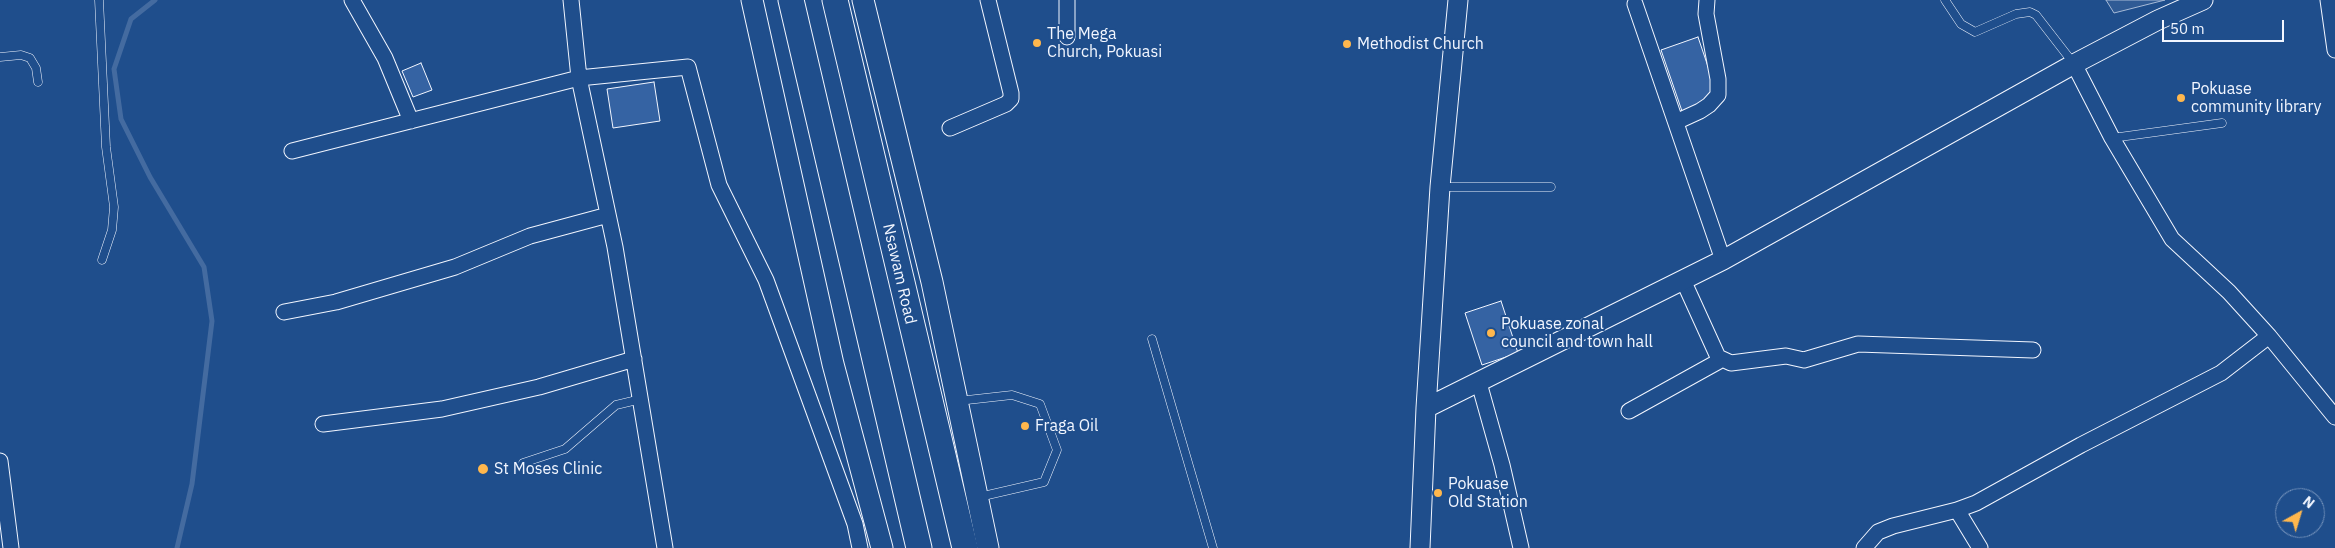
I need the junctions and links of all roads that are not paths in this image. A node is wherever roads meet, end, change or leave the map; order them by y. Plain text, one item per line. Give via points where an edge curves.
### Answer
1 (98, 0) edge
2 (352, 0) edge
3 (571, 0) edge
4 (752, 0) edge
5 (791, 0) edge
6 (836, 0) edge
7 (863, 0) edge
8 (988, 0) edge
9 (1067, 0) edge
10 (1458, 0) edge
11 (1707, 0) edge
12 (1945, 0) edge
13 (2203, 0) edge
14 (2328, 0) edge
15 (1635, 4) dead end
16 (1067, 37) dead end
17 (2335, 50) edge
18 (0, 57) edge
19 (2074, 64) junction
20 (579, 78) junction
21 (38, 82) dead end
22 (410, 121) junction
23 (1676, 122) junction
24 (2222, 123) dead end
25 (950, 128) dead end
26 (2112, 138) junction
27 (292, 150) dead end
28 (1440, 187) junction
29 (1551, 187) dead end
30 (608, 215) junction
31 (102, 260) dead end
32 (1723, 260) junction
33 (1683, 280) junction
34 (284, 312) dead end
35 (2269, 336) junction
36 (1152, 339) dead end
37 (2033, 350) dead end
38 (634, 359) junction
39 (1721, 360) junction
40 (1479, 383) junction
41 (642, 399) junction
42 (957, 401) junction
43 (1426, 408) junction
44 (1629, 411) dead end
45 (2335, 417) edge
46 (323, 424) dead end
47 (0, 461) edge
48 (523, 463) dead end
49 (978, 497) junction
50 (1957, 510) junction
51 (11, 548) edge
52 (665, 548) edge
53 (860, 548) edge
54 (882, 548) edge
55 (919, 548) edge
56 (964, 548) edge
57 (988, 548) edge
58 (1212, 548) edge
59 (1420, 548) edge
60 (1521, 548) edge
61 (1864, 548) edge
62 (1980, 548) edge

1 - 31 lane via 106,147 114,207 112,230
2 - 22 street via 385,58
3 - 20 street
4 - 54 main road via 833,364
5 - 55 highway
6 - 56 highway, Nsawam Road
7 - 42 main road via 932,282
8 - 25 street via 1011,99
9 - 16 street
10 - 28 street
11 - 23 street via 1706,14 1718,94 1709,105
12 - 19 lane via 1961,24 1975,32 2016,14 2030,12 2036,15
13 - 19 street
14 - 17 street
15 - 23 street
18 - 21 lane via 20,55 30,58 36,68
19 - 26 street
19 - 32 street
20 - 22 street
20 - 30 street
20 - 53 street via 688,67 719,184 766,280 855,524
22 - 27 street
23 - 32 street
24 - 26 lane
26 - 35 street via 2172,239 2230,292
28 - 29 lane
28 - 43 street
30 - 34 street via 530,236 437,272 336,302
30 - 38 street
32 - 33 street
33 - 39 street
33 - 40 street
35 - 45 street
35 - 50 street via 2221,373 2081,444 1976,503
36 - 58 lane
37 - 39 street via 1858,344 1804,360 1786,356 1731,363
38 - 41 street
38 - 46 street via 538,387 442,409
39 - 44 street
40 - 43 street
40 - 60 street
41 - 48 lane via 616,405 564,448
41 - 52 street
42 - 49 main road
42 - 49 lane via 1012,395 1040,404 1057,450 1044,482
43 - 59 street
47 - 51 street
49 - 57 main road
50 - 61 street via 1878,532
50 - 62 street

